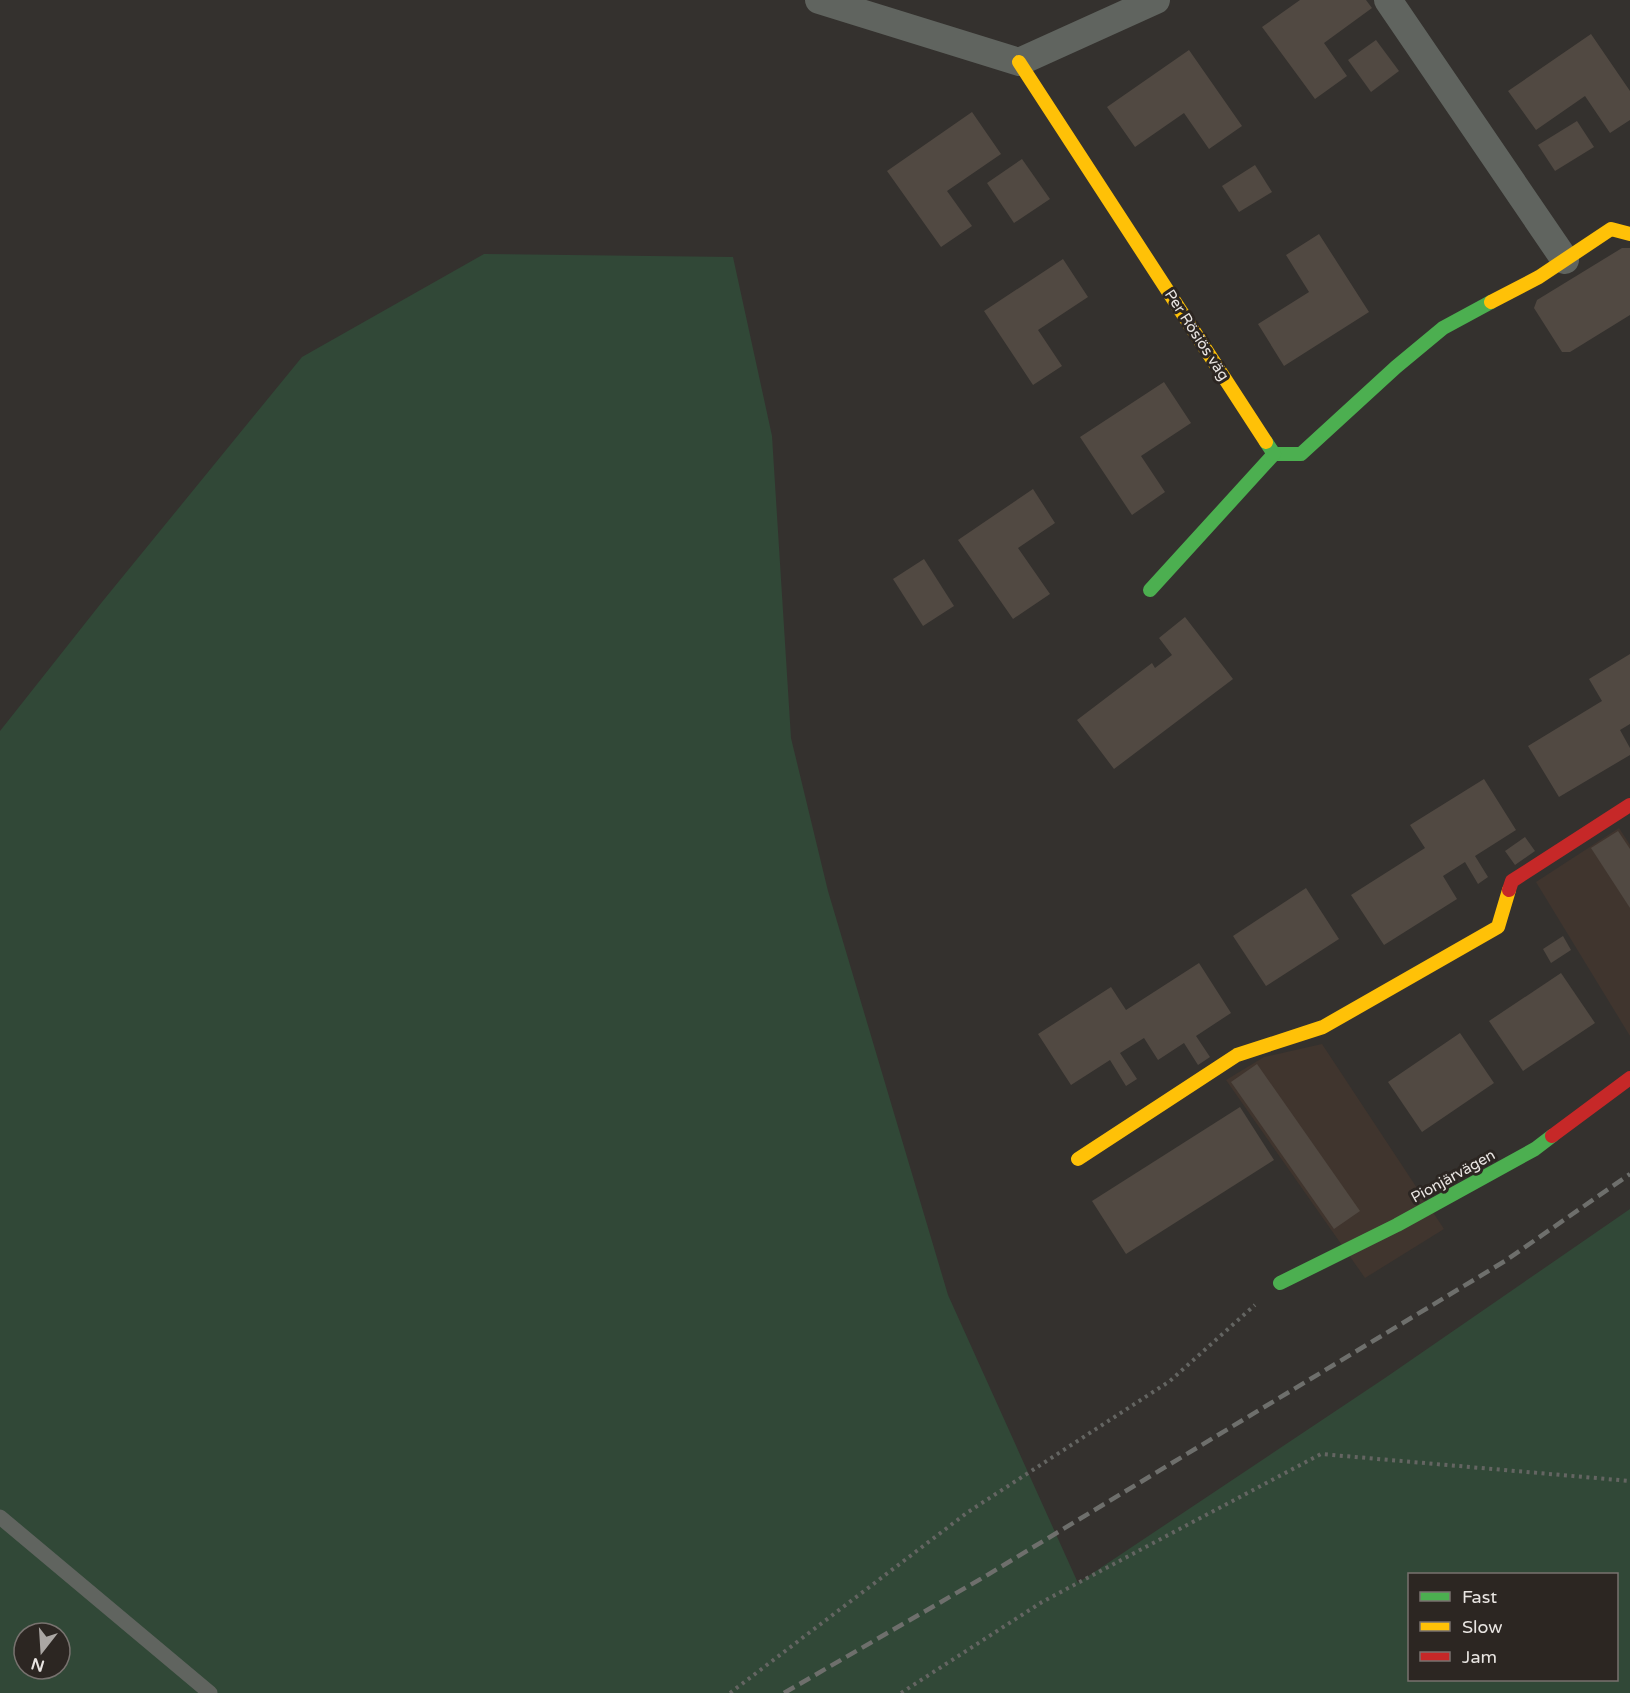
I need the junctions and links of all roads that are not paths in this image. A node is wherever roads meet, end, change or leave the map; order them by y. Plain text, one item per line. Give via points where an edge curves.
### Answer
1 (819, 0) edge
2 (1156, 0) edge
3 (1388, 0) edge
4 (1019, 62) junction
5 (1630, 234) edge
6 (1565, 260) junction
7 (1275, 454) junction
8 (1150, 590) dead end
9 (1630, 805) edge
10 (1630, 1078) edge
11 (1078, 1159) dead end
12 (1280, 1283) road end
13 (0, 1516) edge
14 (210, 1693) edge

1 - 4 street
2 - 4 street
3 - 6 street
4 - 7 street, Per Rösiös väg
5 - 6 street via 1611,229
6 - 7 street via 1443,328 1301,453
7 - 8 street
9 - 11 street via 1512,881 1498,927 1323,1027 1237,1055
10 - 12 street, Pionjärvägen via 1535,1149 1397,1225
13 - 14 lane

